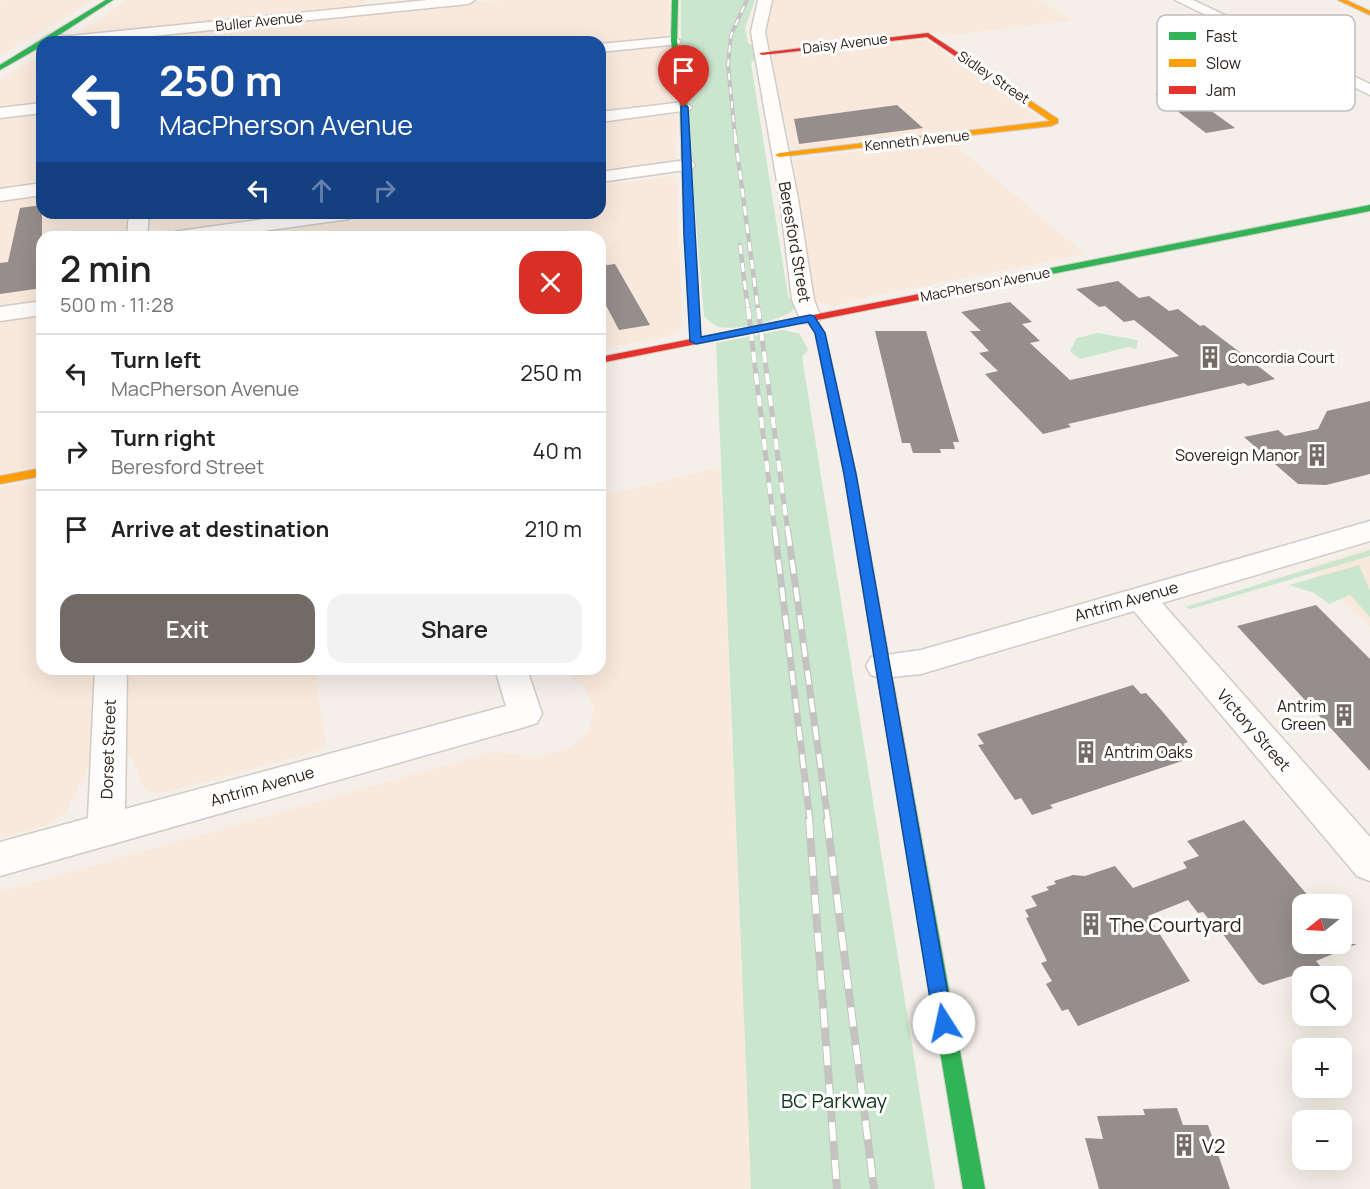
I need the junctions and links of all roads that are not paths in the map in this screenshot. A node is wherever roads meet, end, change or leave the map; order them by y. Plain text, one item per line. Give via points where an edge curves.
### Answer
1 (110, 0) edge
2 (468, 0) edge
3 (675, 0) edge
4 (765, 0) edge
5 (1182, 0) edge
6 (1341, 0) edge
7 (373, 4) edge
8 (1370, 13) edge
9 (1213, 15) edge
10 (928, 35) joint
11 (53, 36) edge
12 (104, 36) edge
13 (674, 41) junction
14 (36, 46) edge
15 (606, 47) edge
16 (762, 53) junction
17 (0, 68) edge
18 (1355, 83) edge
19 (1370, 90) edge
20 (684, 107) junction
21 (36, 109) edge
22 (0, 113) edge
23 (606, 116) edge
24 (1054, 122) joint
25 (779, 155) junction
26 (686, 165) junction
27 (606, 176) edge
28 (36, 190) edge
29 (0, 195) edge
30 (1370, 208) edge
31 (306, 219) edge
32 (222, 231) edge
33 (36, 309) edge
34 (0, 314) edge
35 (810, 318) junction
36 (696, 341) junction
37 (606, 359) edge
38 (36, 473) edge
39 (0, 480) edge
40 (1370, 531) edge
41 (1139, 597) junction
42 (882, 666) junction
43 (111, 675) edge
44 (513, 675) edge
45 (106, 830) junction
46 (0, 859) edge
47 (1370, 864) edge
48 (974, 1189) edge

1 - 11 street
2 - 7 street, Buller Avenue
3 - 13 street
4 - 16 street, Beresford Street via 758,22
5 - 9 street
6 - 8 street
7 - 12 street, Buller Avenue
10 - 16 street, Daisy Avenue
10 - 24 street, Sidley Street
13 - 15 street
13 - 20 street
14 - 17 street
16 - 25 street, Beresford Street
18 - 19 street
20 - 23 street
20 - 26 street
21 - 22 street
24 - 25 street, Kenneth Avenue
25 - 35 street, Beresford Street via 803,300
26 - 27 street
26 - 36 street
28 - 29 street
30 - 35 street, MacPherson Avenue
31 - 32 street
33 - 34 street
35 - 36 street, MacPherson Avenue
35 - 42 street, Beresford Street via 820,333 850,474
36 - 37 street, MacPherson Avenue
38 - 39 street
40 - 41 street, Antrim Avenue
41 - 42 street, Antrim Avenue via 921,663
41 - 47 street, Victory Street
42 - 48 street, Beresford Street
43 - 45 street, Dorset Street
44 - 45 street, Antrim Avenue via 525,714
45 - 46 street, Antrim Avenue

